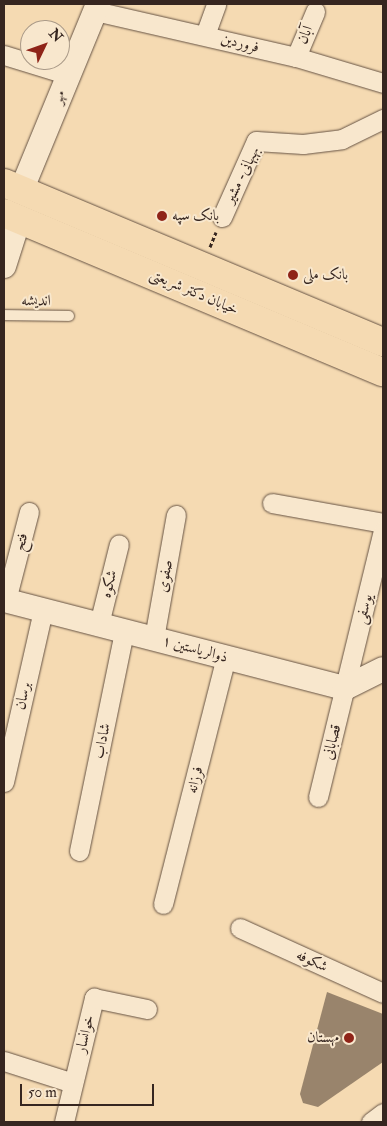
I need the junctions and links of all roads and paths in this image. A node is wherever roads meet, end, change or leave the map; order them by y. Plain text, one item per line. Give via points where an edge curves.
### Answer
1 (216, 4) edge
2 (96, 7) edge
3 (315, 12) dead end
4 (204, 35) junction
5 (4, 55) edge
6 (296, 57) junction
7 (68, 75) junction
8 (383, 83) edge
9 (383, 119) edge
10 (12, 187) edge
11 (11, 216) edge
12 (222, 217) joint
13 (4, 266) edge
14 (202, 266) junction
15 (4, 316) edge
16 (69, 316) dead end
17 (383, 342) edge
18 (383, 372) edge
19 (272, 503) dead end
20 (29, 512) dead end
21 (176, 514) dead end
22 (383, 523) edge
23 (383, 531) edge
24 (119, 544) dead end
25 (5, 600) edge
26 (43, 610) junction
27 (99, 624) junction
28 (124, 631) junction
29 (154, 638) junction
30 (226, 657) junction
31 (383, 670) edge
32 (345, 688) junction
33 (5, 774) edge
34 (318, 797) dead end
35 (79, 851) dead end
36 (163, 904) dead end
37 (240, 928) dead end
38 (383, 994) edge
39 (147, 1008) dead end
40 (4, 1062) edge
41 (73, 1083) junction
42 (383, 1113) edge
43 (64, 1122) edge
44 (371, 1122) edge

1 - 4 street
2 - 4 street, فروردین
2 - 7 street, مهر
3 - 6 street, آبان
4 - 6 street, فروردین
5 - 7 street
6 - 8 street, فروردین
7 - 10 street, مهر
9 - 12 street, بهبهانی- مشیر via 342,139 304,144 256,141
10 - 14 main road, خیابان دکتر شریعتی
11 - 13 street
11 - 18 main road, خیابان دکتر شریعتی
12 - 14 path
14 - 17 main road, خیابان دکتر شریعتی
15 - 16 lane, اندیشه
19 - 22 street
20 - 25 street, فتح
21 - 29 street, صفوی
23 - 32 street, یوسفی
24 - 27 street, شکوه
25 - 26 street, ذوالریاستین ۱
26 - 27 street, ذوالریاستین ۱
26 - 33 street, برسان
27 - 28 street, ذوالریاستین ۱
28 - 29 street, ذوالریاستین ۱
28 - 35 street, شاداب
29 - 30 street, ذوالریاستین ۱
30 - 32 street, ذوالریاستین ۱
30 - 36 street, فرزانه
31 - 32 street
32 - 34 street, قصابانی
37 - 38 street, شکوفه
39 - 41 street, خوانسار via 94,998
40 - 41 street
41 - 43 street, خوانسار
42 - 44 street

